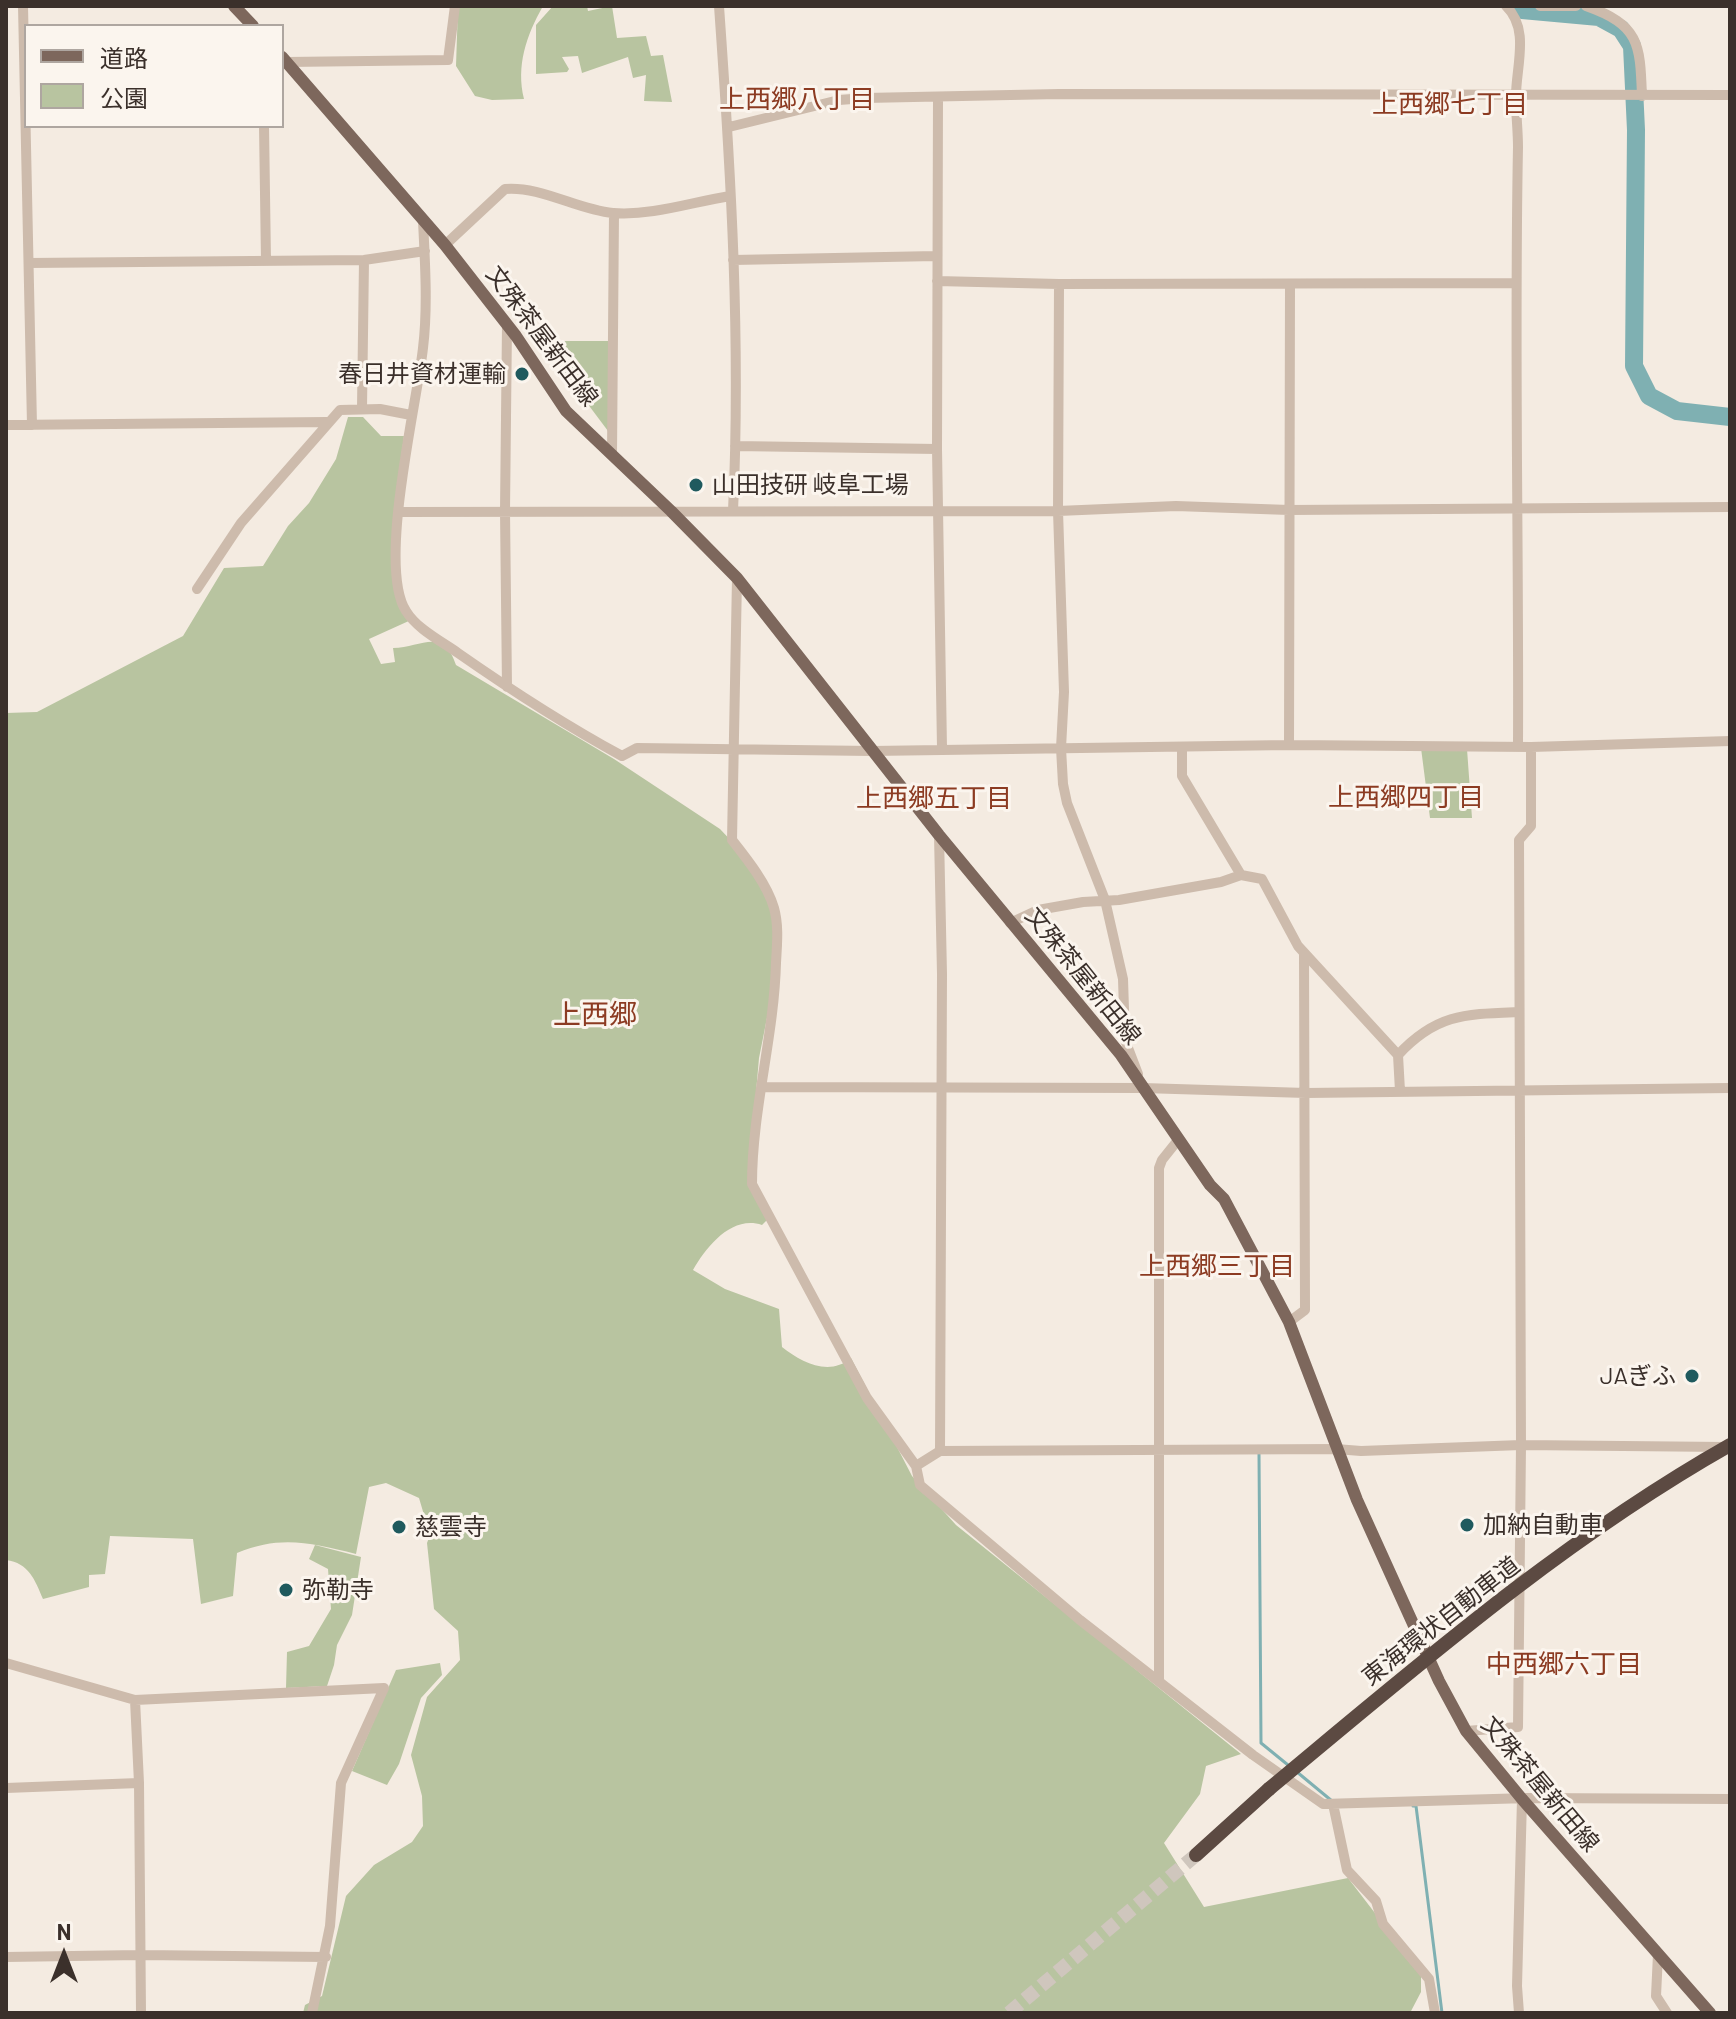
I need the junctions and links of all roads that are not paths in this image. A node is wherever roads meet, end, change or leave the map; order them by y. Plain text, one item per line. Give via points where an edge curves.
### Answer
1 (23, 6) edge
2 (234, 6) edge
3 (455, 6) edge
4 (719, 6) edge
5 (1506, 6) edge
6 (1540, 6) edge
7 (1576, 6) edge
8 (1586, 6) edge
9 (251, 24) edge
10 (24, 49) edge
11 (284, 59) edge
12 (1730, 95) edge
13 (1642, 96) junction
14 (938, 97) junction
15 (1516, 97) junction
16 (729, 127) junction
17 (26, 128) edge
18 (264, 128) edge
19 (730, 196) junction
20 (614, 213) junction
21 (423, 221) junction
22 (445, 245) junction
23 (425, 251) junction
24 (936, 256) junction
25 (364, 260) junction
26 (733, 260) junction
27 (266, 261) junction
28 (29, 263) junction
29 (937, 281) junction
30 (1515, 283) junction
31 (1059, 284) junction
32 (1290, 284) junction
33 (507, 324) junction
34 (362, 408) junction
35 (411, 415) junction
36 (327, 422) junction
37 (6, 425) edge
38 (32, 425) junction
39 (735, 446) junction
40 (937, 449) junction
41 (612, 454) junction
42 (1730, 507) edge
43 (1516, 509) junction
44 (1289, 510) junction
45 (505, 511) junction
46 (671, 511) junction
47 (733, 511) junction
48 (939, 511) junction
49 (1058, 511) junction
50 (399, 512) junction
51 (737, 578) junction
52 (197, 589) dead end
53 (507, 687) junction
54 (1730, 741) edge
55 (1289, 745) junction
56 (1518, 746) junction
57 (1182, 747) junction
58 (1531, 747) junction
59 (942, 748) junction
60 (1061, 748) junction
61 (734, 750) junction
62 (872, 751) junction
63 (939, 835) junction
64 (1241, 875) junction
65 (1105, 900) junction
66 (1010, 923) junction
67 (1304, 954) junction
68 (1518, 1012) junction
69 (1398, 1055) junction
70 (762, 1087) junction
71 (943, 1088) junction
72 (1143, 1088) junction
73 (1730, 1088) edge
74 (1400, 1091) junction
75 (1519, 1091) junction
76 (1306, 1093) junction
77 (1178, 1140) junction
78 (1289, 1322) junction
79 (1521, 1445) junction
80 (1730, 1446) edge
81 (1336, 1449) junction
82 (1159, 1450) junction
83 (940, 1451) junction
84 (916, 1466) junction
85 (6, 1663) edge
86 (1159, 1681) junction
87 (135, 1700) junction
88 (1466, 1731) junction
89 (139, 1783) junction
90 (6, 1788) edge
91 (1522, 1799) junction
92 (1730, 1799) edge
93 (1333, 1804) junction
94 (1196, 1855) tunnel mouth
95 (1658, 1954) junction
96 (140, 1955) junction
97 (6, 1957) edge
98 (326, 1957) junction
99 (141, 2013) edge
100 (312, 2013) edge
101 (1435, 2013) edge
102 (1519, 2013) edge
103 (1667, 2013) edge
104 (1710, 2013) edge

1 - 10 street
2 - 9 main road
3 - 11 street via 448,60
4 - 16 street
5 - 15 street via 1521,39
6 - 7 street
8 - 13 street via 1623,24 1637,43
11 - 21 main road, 文殊茶屋新田線
12 - 13 street
13 - 15 street
14 - 15 street
14 - 16 street via 839,100
14 - 24 street
15 - 30 street
16 - 19 street
17 - 28 street
18 - 27 street
19 - 20 street via 651,212
19 - 26 street
20 - 22 street via 505,189
20 - 41 street
21 - 22 main road, 文殊茶屋新田線
21 - 23 street
22 - 33 main road, 文殊茶屋新田線
23 - 25 street
23 - 35 street via 424,346
24 - 26 street
24 - 29 street
25 - 27 street
25 - 34 street
26 - 39 street
27 - 28 street
28 - 38 street
29 - 31 street
29 - 40 street
30 - 32 street
30 - 43 street
31 - 32 street
31 - 49 street
32 - 44 street
33 - 41 main road, 文殊茶屋新田線 via 566,411
33 - 45 street
34 - 35 street
34 - 36 street via 340,410
35 - 50 street
36 - 38 street
36 - 52 street via 241,523
37 - 38 street
39 - 40 street
39 - 47 street
40 - 48 street
41 - 46 main road, 文殊茶屋新田線
42 - 43 street
43 - 44 street
43 - 56 street
44 - 49 street via 1176,506
44 - 55 street
45 - 46 street
45 - 50 street
45 - 53 street
46 - 47 street
46 - 51 main road, 文殊茶屋新田線
47 - 48 street
48 - 49 street
48 - 59 street
49 - 60 street
50 - 53 street via 396,579 406,613
51 - 61 street
51 - 62 main road, 文殊茶屋新田線
53 - 61 street via 622,756 637,748
54 - 58 street
55 - 56 street
55 - 57 street
56 - 58 street
57 - 60 street
57 - 64 street via 1182,776
58 - 68 street via 1531,826 1519,840
59 - 60 street
59 - 62 street
60 - 65 street via 1067,803
61 - 62 street
61 - 70 street via 732,840 773,904 777,924 776,990
62 - 63 main road, 文殊茶屋新田線
63 - 66 main road, 文殊茶屋新田線
63 - 71 street
64 - 65 street
64 - 67 street via 1262,879
65 - 66 street via 1038,910
65 - 72 street via 1123,979 1125,1040
66 - 72 main road, 文殊茶屋新田線
67 - 69 street
67 - 76 street
68 - 69 street via 1441,1020
68 - 75 street
69 - 74 street
70 - 71 street
70 - 84 street via 752,1184 867,1398
71 - 72 street
71 - 83 street
72 - 76 street
72 - 77 main road, 文殊茶屋新田線
73 - 75 street
74 - 75 street
74 - 76 street
75 - 79 street
76 - 78 street via 1305,1310
77 - 78 main road, 文殊茶屋新田線 via 1224,1199
77 - 82 street via 1159,1168
78 - 81 main road, 文殊茶屋新田線
79 - 80 street
79 - 81 street
79 - 88 street via 1518,1727
80 - 94 highway, 東海環状自動車道, bridge via 1614,1517 1447,1641
81 - 82 street
81 - 88 main road, 文殊茶屋新田線
82 - 83 street
82 - 86 street
83 - 84 street
84 - 86 street via 920,1485
85 - 87 street
86 - 93 street via 1253,1755 1323,1804
87 - 89 street
87 - 98 street via 384,1688 341,1783
88 - 91 main road, 文殊茶屋新田線
89 - 90 street
89 - 96 street
91 - 92 street
91 - 93 street
91 - 95 main road, 文殊茶屋新田線
91 - 102 street
93 - 101 street via 1347,1870 1376,1901 1383,1924 1429,1979
95 - 103 street via 1656,1996
95 - 104 main road, 文殊茶屋新田線
96 - 97 street
96 - 98 street
96 - 99 street
98 - 100 street

